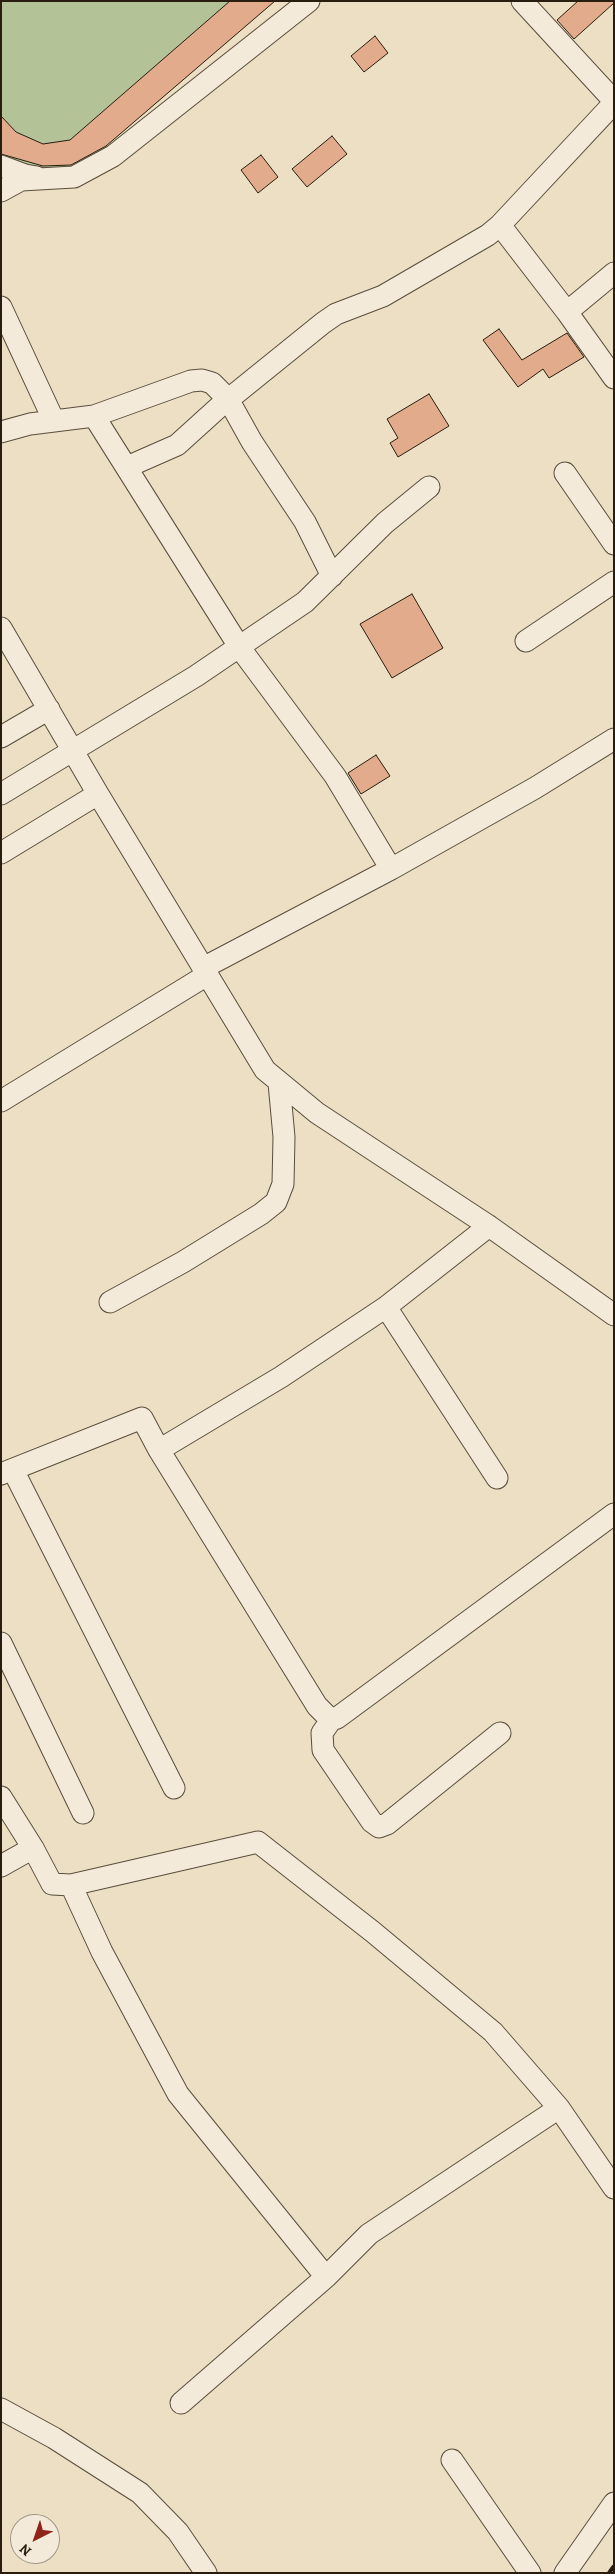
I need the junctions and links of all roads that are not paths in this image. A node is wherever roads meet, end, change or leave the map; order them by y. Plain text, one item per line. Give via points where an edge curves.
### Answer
1 (308, 1) edge
2 (529, 4) edge
3 (614, 102) edge
4 (1, 166) edge
5 (56, 179) junction
6 (1, 191) edge
7 (500, 225) junction
8 (614, 273) edge
9 (1, 307) edge
10 (567, 312) junction
11 (614, 378) edge
12 (228, 400) junction
13 (94, 416) junction
14 (54, 421) junction
15 (1, 432) edge
16 (127, 467) junction
17 (565, 473) dead end
18 (429, 488) dead end
19 (614, 544) edge
20 (332, 576) junction
21 (614, 582) edge
22 (3, 635) edge
23 (526, 640) dead end
24 (240, 648) junction
25 (49, 709) junction
26 (1, 737) edge
27 (614, 739) edge
28 (73, 752) junction
29 (1, 794) edge
30 (98, 794) junction
31 (1, 853) edge
32 (391, 869) junction
33 (205, 971) junction
34 (279, 1082) junction
35 (2, 1097) edge
36 (489, 1226) junction
37 (110, 1302) dead end
38 (386, 1307) junction
39 (614, 1315) edge
40 (159, 1450) junction
41 (7, 1472) edge
42 (497, 1478) dead end
43 (614, 1514) edge
44 (1, 1643) edge
45 (331, 1720) junction
46 (500, 1733) dead end
47 (174, 1788) dead end
48 (1, 1797) edge
49 (83, 1813) dead end
50 (33, 1848) junction
51 (1, 1866) edge
52 (70, 1885) junction
53 (559, 2108) junction
54 (614, 2188) edge
55 (326, 2277) junction
56 (181, 2403) dead end
57 (1, 2409) edge
58 (452, 2460) dead end
59 (614, 2503) edge
60 (206, 2573) edge
61 (530, 2573) edge
62 (565, 2573) edge

1 - 5 street via 113,156 74,177
2 - 3 street
3 - 7 street
4 - 5 street via 25,175
5 - 6 street via 21,180
7 - 10 street
7 - 12 street via 383,296 323,322
8 - 10 street
9 - 14 street
10 - 11 street
12 - 13 street via 212,383 191,381
12 - 16 street via 177,445
12 - 20 street via 305,522
13 - 14 street
13 - 16 street
14 - 15 street
16 - 24 street
17 - 19 street
18 - 20 street via 385,523
20 - 24 street via 304,602
21 - 23 street
22 - 25 street
24 - 28 street
24 - 32 street via 335,776
25 - 26 street
25 - 28 street
27 - 32 street via 535,788
28 - 29 street
28 - 30 street
30 - 31 street
30 - 33 street
32 - 33 street
33 - 34 street via 265,1070
33 - 35 street
34 - 36 street via 317,1113
34 - 37 street via 284,1147 283,1184 276,1202 199,1252
36 - 38 street
36 - 39 street
38 - 40 street via 281,1377
38 - 42 street
40 - 41 street via 142,1418
40 - 45 street via 317,1706
41 - 47 street
43 - 45 street
44 - 49 street
45 - 46 street via 322,1733 323,1750 372,1822 379,1827 387,1824
48 - 50 street
50 - 51 street
50 - 52 street via 52,1884
52 - 53 street via 258,1842 373,1932 492,2032
52 - 55 street via 178,2094
53 - 54 street
53 - 55 street via 369,2234
55 - 56 street
57 - 60 street via 54,2438 140,2493 178,2532
58 - 61 street
59 - 62 street

